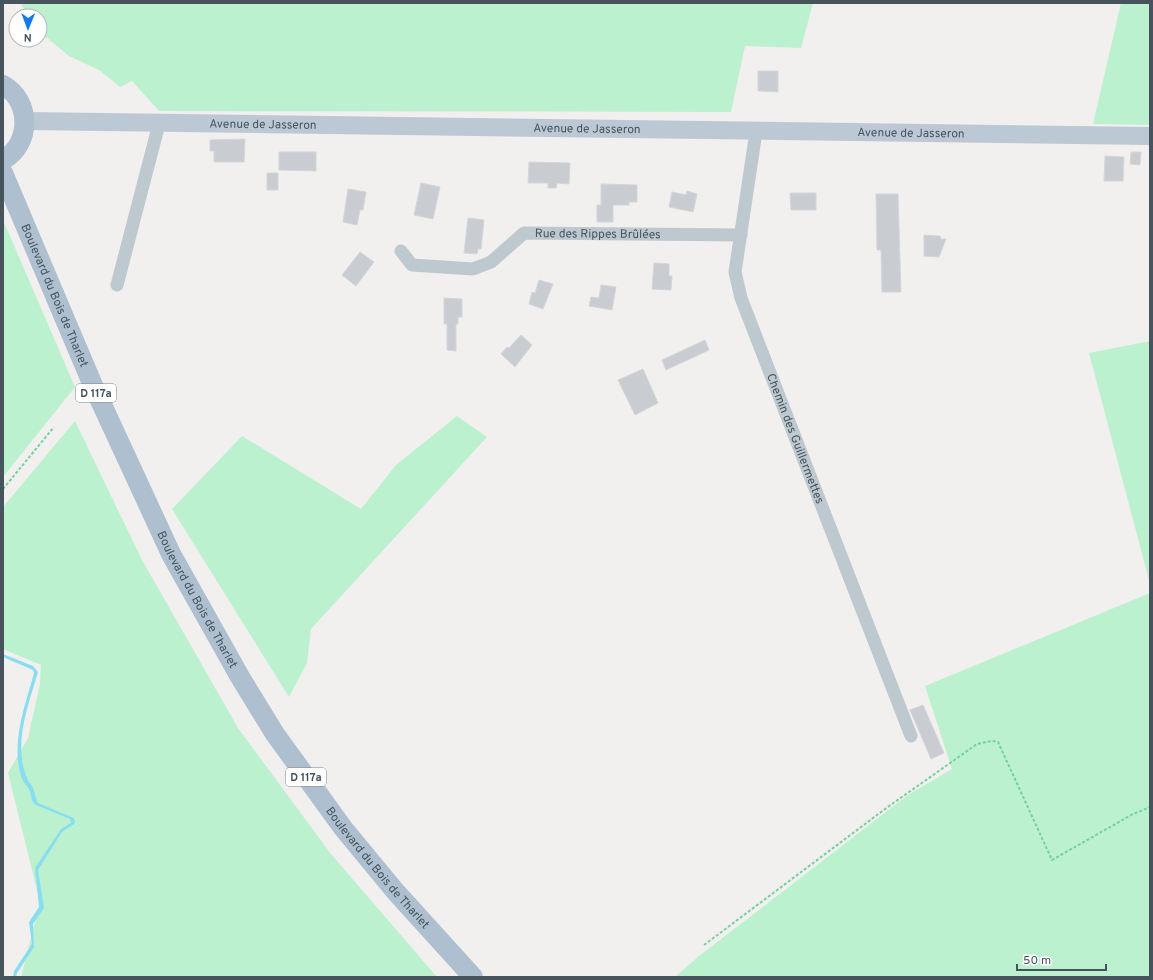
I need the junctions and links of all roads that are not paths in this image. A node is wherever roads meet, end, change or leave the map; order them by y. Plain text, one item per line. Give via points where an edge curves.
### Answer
1 (3, 85) edge
2 (25, 121) junction
3 (159, 124) junction
4 (756, 132) junction
5 (1150, 136) edge
6 (3, 160) edge
7 (3, 173) edge
8 (740, 235) junction
9 (401, 251) dead end
10 (117, 285) dead end
11 (911, 736) dead end
12 (473, 977) edge

1 - 2 main road via 20,102
2 - 3 main road, Avenue de Jasseron
2 - 6 main road via 20,143 14,152
3 - 4 main road, Avenue de Jasseron
3 - 10 street
4 - 5 main road, Avenue de Jasseron
4 - 8 street, Chemin des Guillermettes
7 - 12 main road, Boulevard du Bois de Tharlet / D 117a via 92,383 171,554 240,677 275,734 343,828
8 - 9 street, Rue des Rippes Brûlées via 524,233 491,262 473,269 412,265
8 - 11 street, Chemin des Guillermettes via 735,272 741,298

